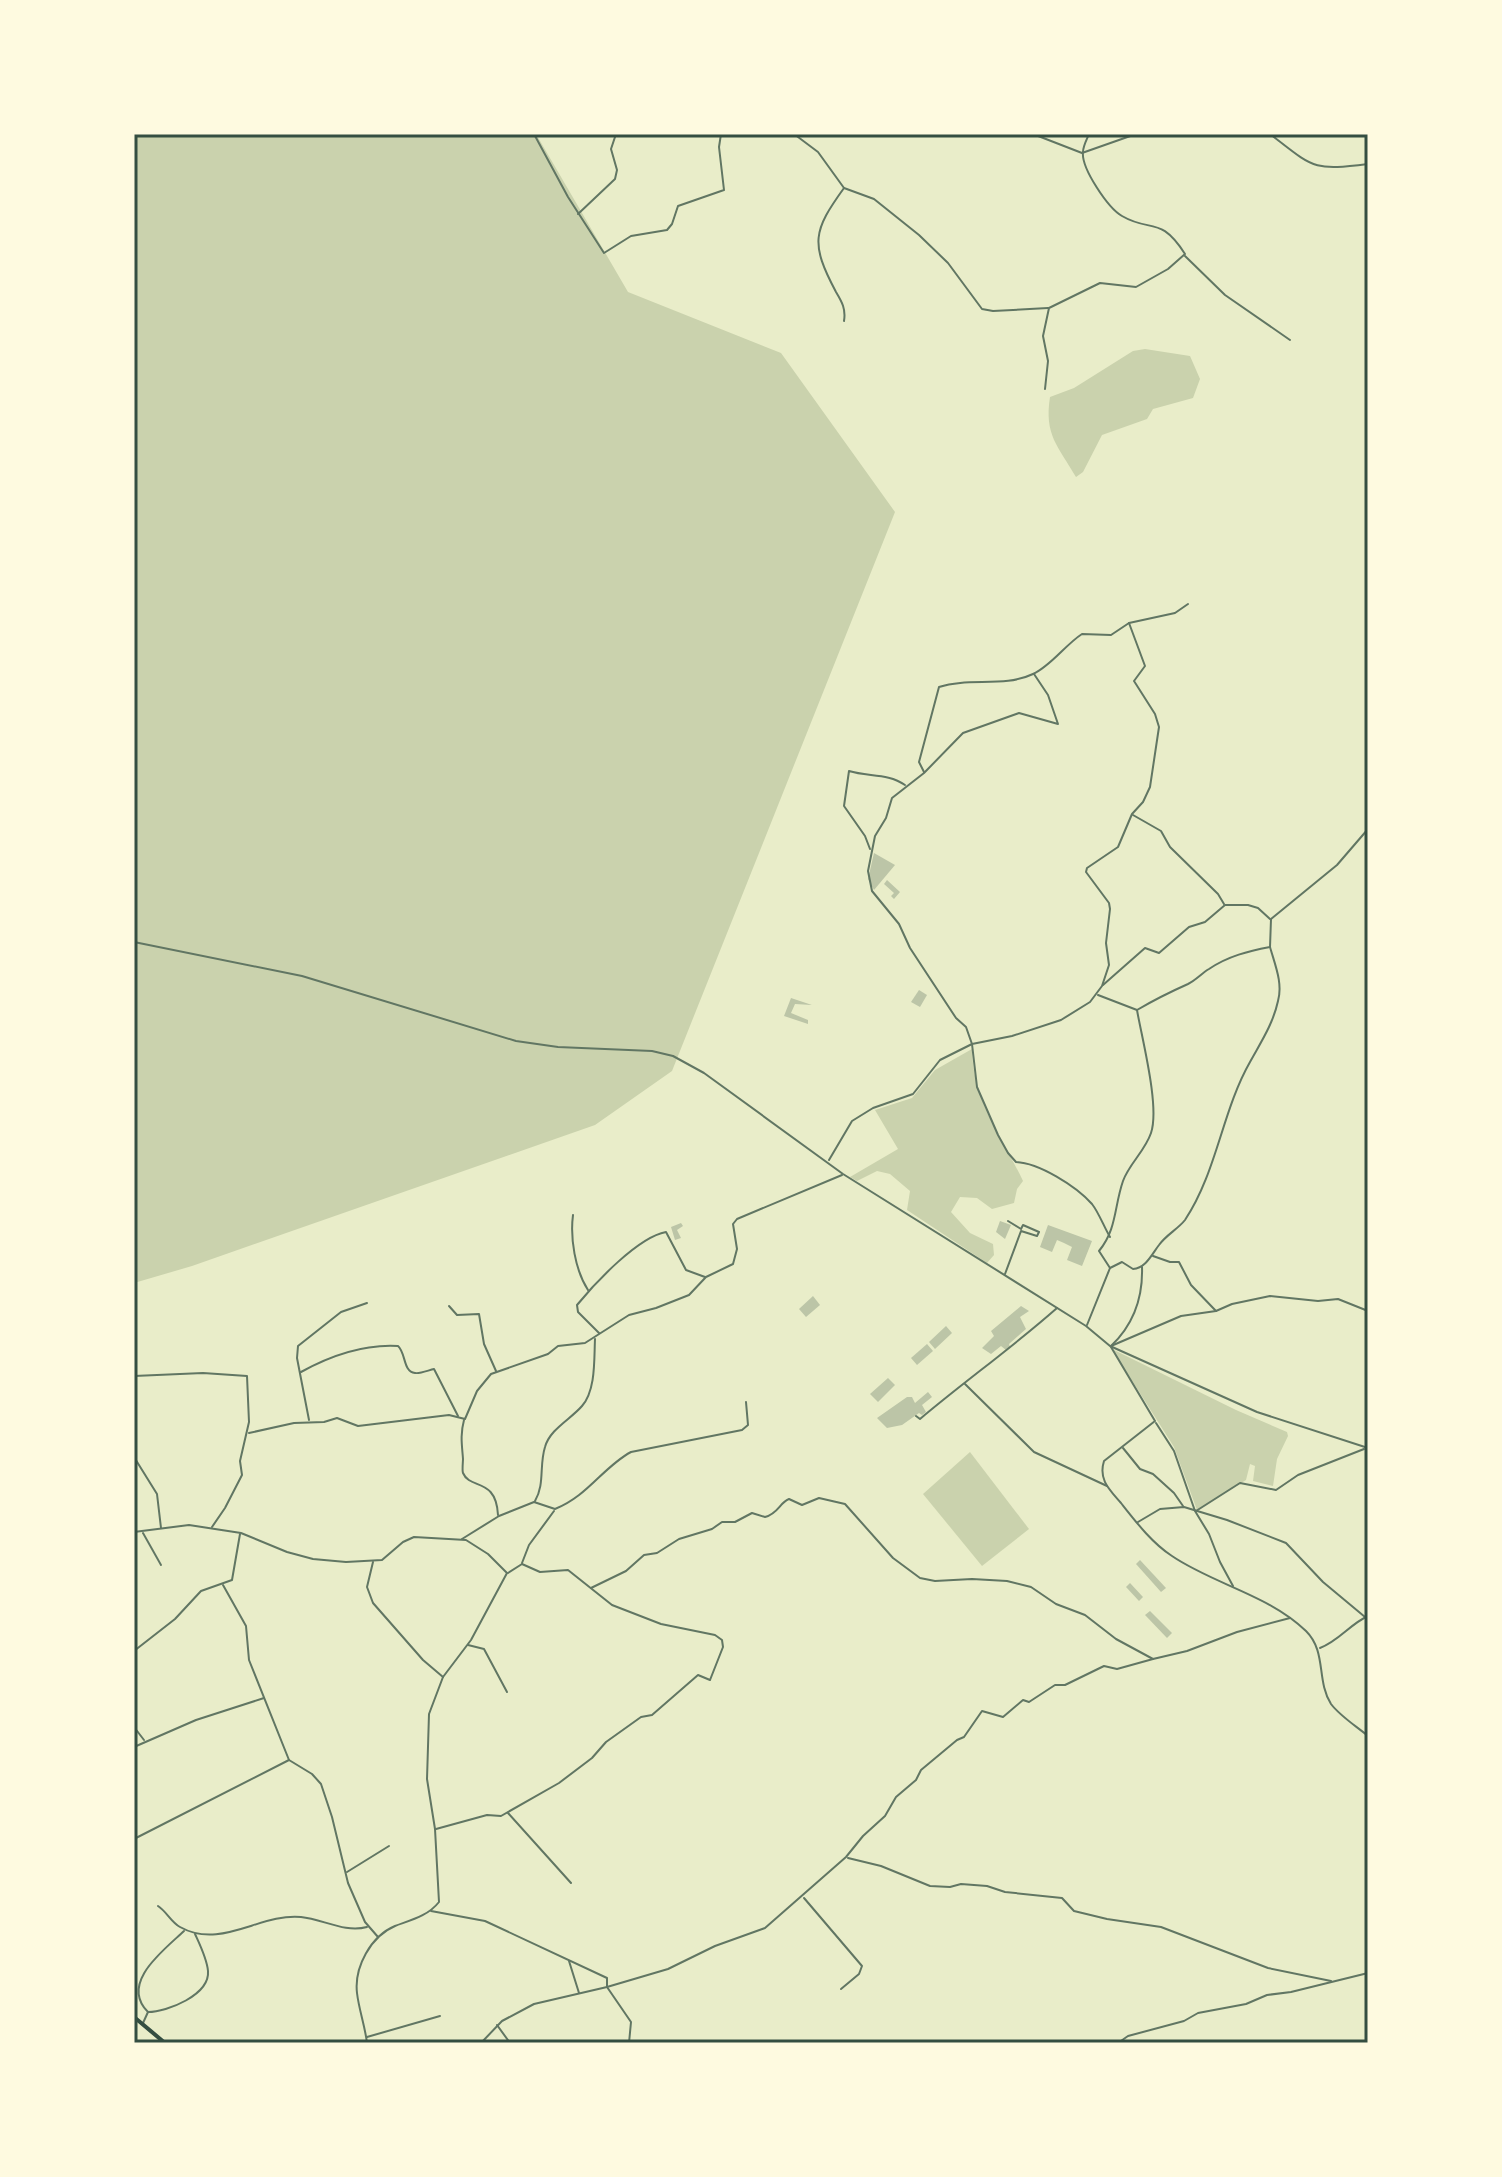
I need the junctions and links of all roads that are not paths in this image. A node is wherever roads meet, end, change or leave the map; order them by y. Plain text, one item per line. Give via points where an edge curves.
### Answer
1 (534, 134) edge
2 (616, 134) edge
3 (721, 134) edge
4 (794, 134) edge
5 (1033, 134) edge
6 (1089, 134) edge
7 (1136, 134) edge
8 (1270, 134) edge
9 (1082, 153) junction
10 (1368, 164) edge
11 (844, 188) junction
12 (578, 214) junction
13 (1184, 255) junction
14 (1049, 308) junction
15 (844, 321) dead end
16 (1290, 340) dead end
17 (1045, 389) dead end
18 (1188, 604) dead end
19 (1129, 623) junction
20 (1034, 674) junction
21 (924, 773) junction
22 (906, 785) junction
23 (1132, 814) junction
24 (1368, 829) edge
25 (870, 849) junction
26 (1225, 905) junction
27 (1271, 919) junction
28 (134, 942) edge
29 (1270, 947) junction
30 (1102, 986) junction
31 (1097, 995) junction
32 (1137, 1010) junction
33 (972, 1044) junction
34 (827, 1162) junction
35 (843, 1174) junction
36 (573, 1215) dead end
37 (1008, 1221) dead end
38 (1110, 1237) junction
39 (1152, 1255) junction
40 (1142, 1267) junction
41 (1110, 1268) junction
42 (1005, 1275) junction
43 (706, 1277) junction
44 (589, 1291) junction
45 (367, 1303) dead end
46 (449, 1306) dead end
47 (1057, 1308) junction
48 (1216, 1311) junction
49 (1368, 1311) edge
50 (1086, 1326) junction
51 (599, 1334) junction
52 (595, 1338) junction
53 (1110, 1346) junction
54 (301, 1372) junction
55 (496, 1373) junction
56 (134, 1376) edge
57 (965, 1384) dead end
58 (746, 1402) dead end
59 (458, 1416) junction
60 (916, 1416) dead end
61 (465, 1419) junction
62 (1155, 1421) junction
63 (309, 1423) junction
64 (249, 1433) junction
65 (1122, 1447) junction
66 (1367, 1448) edge
67 (134, 1457) edge
68 (1108, 1487) junction
69 (534, 1502) junction
70 (1184, 1507) junction
71 (555, 1509) junction
72 (1195, 1511) junction
73 (499, 1516) junction
74 (1137, 1523) junction
75 (210, 1528) junction
76 (161, 1529) junction
77 (134, 1532) edge
78 (143, 1532) junction
79 (241, 1533) junction
80 (461, 1539) junction
81 (374, 1561) junction
82 (522, 1564) junction
83 (161, 1565) dead end
84 (507, 1573) junction
85 (223, 1585) junction
86 (1234, 1587) junction
87 (591, 1588) junction
88 (1366, 1616) edge
89 (1290, 1618) junction
90 (467, 1645) junction
91 (1318, 1649) junction
92 (134, 1651) edge
93 (1153, 1659) junction
94 (443, 1677) junction
95 (507, 1692) dead end
96 (266, 1698) junction
97 (134, 1727) edge
98 (1368, 1736) edge
99 (145, 1741) junction
100 (134, 1747) edge
101 (289, 1760) junction
102 (507, 1813) junction
103 (435, 1829) junction
104 (134, 1839) edge
105 (389, 1846) dead end
106 (846, 1857) junction
107 (346, 1873) junction
108 (571, 1883) dead end
109 (804, 1897) junction
110 (158, 1906) dead end
111 (431, 1911) junction
112 (368, 1927) junction
113 (185, 1930) junction
114 (195, 1933) junction
115 (378, 1937) junction
116 (568, 1959) junction
117 (1368, 1973) edge
118 (1331, 1981) junction
119 (607, 1987) junction
120 (841, 1989) dead end
121 (580, 1994) junction
122 (148, 2012) junction
123 (440, 2016) dead end
124 (134, 2017) edge
125 (142, 2024) junction
126 (497, 2025) junction
127 (366, 2037) junction
128 (165, 2043) edge
129 (367, 2043) edge
130 (481, 2043) edge
131 (510, 2043) edge
132 (629, 2043) edge
133 (1118, 2043) edge

1 - 12 street
2 - 12 street via 611,149 615,179
3 - 12 street via 724,190 678,206 665,231 631,236 604,253
4 - 11 street via 818,152
5 - 9 street
6 - 9 street
7 - 9 street
8 - 10 street via 1317,167
9 - 13 street via 1115,211 1164,229
11 - 14 street via 874,199 919,235 982,309
11 - 15 street via 817,234 845,308
13 - 14 street via 1136,287 1100,283
13 - 16 street via 1225,295
14 - 17 street via 1043,336 1048,361
18 - 19 street via 1175,613
19 - 20 street via 1111,635 1082,634
19 - 23 street via 1145,666 1135,684 1159,727 1148,795
20 - 21 street via 939,687 919,762
20 - 21 street via 1057,725 1019,713 977,727 958,737
21 - 22 street
22 - 25 street via 892,798
22 - 25 street via 849,771 844,806
23 - 26 street via 1161,831
23 - 30 street via 1118,847 1086,872 1110,909 1109,965
24 - 27 street via 1337,865
25 - 33 street via 872,891 897,921
26 - 27 street via 1258,908
26 - 30 street via 1158,954 1145,948
27 - 29 street
28 - 34 street via 302,976 516,1041 652,1051 691,1064
29 - 32 street via 1211,967
29 - 39 street via 1280,988 1269,1029 1239,1087 1205,1182 1184,1222
30 - 31 street
31 - 32 street
31 - 33 street via 1061,1020
32 - 38 street via 1153,1127 1123,1180
33 - 34 street via 940,1060 913,1094 852,1121
33 - 38 street via 977,1087 1008,1153 1016,1162 1046,1171 1092,1204
34 - 35 street
35 - 42 street
35 - 43 street via 737,1219 736,1259
36 - 44 street via 577,1260
37 - 42 street via 1039,1232 1037,1236 1021,1231
38 - 41 street via 1099,1251
39 - 40 street
39 - 48 street via 1179,1262 1191,1285
40 - 41 street via 1136,1270 1122,1262
40 - 53 street via 1137,1305 1126,1332
41 - 50 street
42 - 47 street
43 - 44 street via 686,1270 664,1232 618,1261
43 - 51 street via 689,1295 629,1315
44 - 51 street via 577,1305 578,1312
45 - 54 street via 344,1310 300,1342
46 - 55 street via 457,1315 479,1314
47 - 50 street
47 - 60 street via 920,1419
48 - 49 street via 1270,1296 1338,1299
48 - 53 street via 1181,1316
50 - 53 street
51 - 52 street
52 - 55 street via 558,1346
52 - 69 street via 590,1394 545,1443 542,1487
53 - 62 street
53 - 66 street via 1257,1412
54 - 59 street via 330,1357 398,1346 410,1372 434,1369
54 - 63 street
55 - 61 street via 477,1391
56 - 64 street via 247,1376
57 - 68 street via 1034,1452
58 - 71 street via 746,1428 631,1452 590,1488
59 - 61 street
59 - 63 street via 358,1426 337,1418
61 - 73 street via 462,1471 496,1498
62 - 65 street
62 - 72 street via 1174,1451
63 - 64 street
64 - 75 street via 240,1461 242,1475
65 - 68 street via 1104,1461 1101,1471
65 - 70 street
66 - 72 street via 1298,1475 1276,1490 1240,1483
67 - 76 street via 157,1494
68 - 74 street
69 - 71 street
69 - 73 street
70 - 72 street
70 - 74 street via 1160,1509
71 - 82 street
72 - 86 street
72 - 88 street via 1286,1543
73 - 80 street
74 - 86 street via 1172,1556
75 - 76 street
75 - 79 street
76 - 78 street
77 - 78 street
78 - 83 street
79 - 81 street via 313,1559
79 - 85 street via 234,1578
80 - 81 street via 414,1537
80 - 84 street
81 - 94 street via 367,1587 373,1603
82 - 84 street
82 - 87 street via 540,1572 568,1570
84 - 90 street
85 - 92 street via 201,1591
85 - 96 street via 246,1626 249,1660
86 - 89 street
87 - 93 street via 626,1571 644,1555 722,1522 752,1513 761,1518 773,1515 789,1499 802,1505 827,1498 849,1507 893,1558 920,1578 1007,1581 1031,1587
87 - 102 street via 633,1614 719,1637 723,1647 713,1675 707,1680 698,1675 652,1715 606,1742 564,1780
88 - 91 street
89 - 91 street
89 - 93 street
90 - 94 street
90 - 95 street via 484,1649
91 - 98 street via 1332,1704
93 - 106 street via 1117,1669 1104,1666 1023,1700 1003,1717 982,1711 964,1737 921,1770
94 - 103 street via 428,1725 427,1779
96 - 99 street
96 - 101 street
97 - 99 street
99 - 100 street
101 - 104 street
101 - 107 street via 321,1784
102 - 103 street
102 - 108 street
103 - 111 street via 439,1901
105 - 107 street
106 - 109 street
106 - 118 street via 930,1886 987,1886 1062,1898 1074,1911 1161,1927 1268,1968
107 - 112 street
109 - 119 street via 760,1930 675,1967
109 - 120 street via 862,1966
110 - 113 street
111 - 115 street
111 - 116 street via 485,1921
112 - 114 street via 289,1917 241,1931
112 - 115 street
113 - 114 street
113 - 122 street via 140,1980 139,1998
114 - 122 street via 208,1971 206,1981 176,2005
115 - 127 street via 357,1982
116 - 119 street via 606,1977
116 - 121 street
117 - 118 street
118 - 133 street via 1194,2014
119 - 121 street
119 - 132 street via 631,2022
121 - 126 street via 534,2004
122 - 125 street
123 - 127 street
124 - 125 main road
125 - 128 main road
126 - 130 street
126 - 131 street
127 - 129 street

